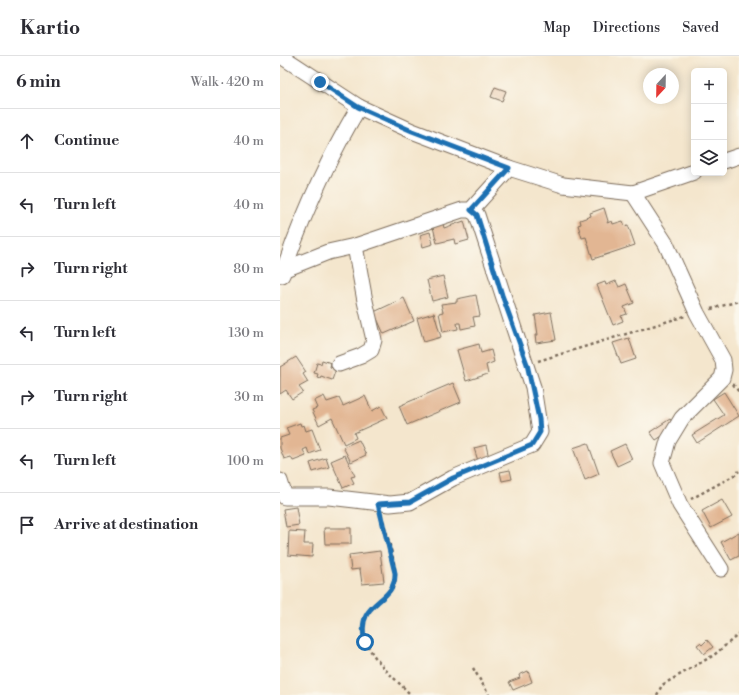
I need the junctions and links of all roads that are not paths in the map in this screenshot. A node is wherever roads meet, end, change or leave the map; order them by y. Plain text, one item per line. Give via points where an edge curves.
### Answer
1 (281, 56) edge
2 (358, 107) junction
3 (739, 156) edge
4 (727, 160) edge
5 (509, 168) junction
6 (691, 173) edge
7 (633, 193) junction
8 (471, 210) junction
9 (355, 246) junction
10 (281, 273) edge
11 (339, 364) dead end
12 (280, 481) edge
13 (720, 569) dead end

1 - 2 street
2 - 5 street via 412,131
2 - 10 street via 338,140
3 - 4 street
5 - 7 street via 563,185
5 - 8 street
6 - 7 street
7 - 13 street via 666,244 697,313 723,360 724,370 719,382 682,418 668,441 662,464 680,505
8 - 9 street via 462,210
8 - 12 street via 477,215 527,364 540,426 540,432 532,445 453,478 410,502 378,504 329,497 285,497
9 - 10 street via 328,252
9 - 11 street via 374,340 371,350

